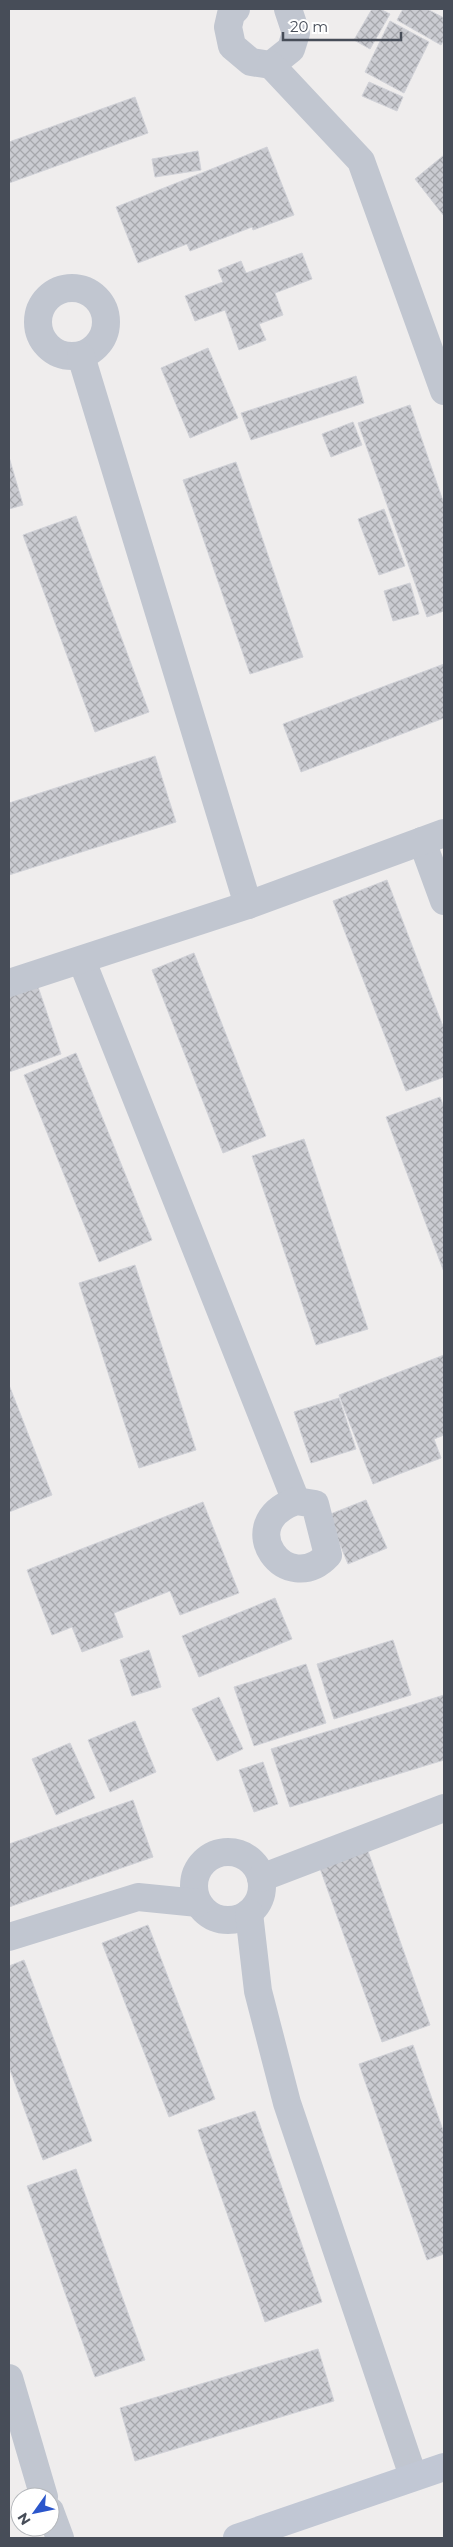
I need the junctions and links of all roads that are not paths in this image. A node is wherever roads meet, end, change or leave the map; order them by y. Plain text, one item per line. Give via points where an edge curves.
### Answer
1 (236, 9) edge
2 (295, 10) edge
3 (272, 65) junction
4 (81, 356) dead end
5 (444, 391) edge
6 (433, 837) edge
7 (444, 901) edge
8 (248, 905) junction
9 (82, 961) junction
10 (9, 983) edge
11 (296, 1501) dead end
12 (444, 1808) edge
13 (261, 1878) junction
14 (198, 1903) junction
15 (249, 1914) junction
16 (9, 1937) edge
17 (9, 2378) edge
18 (444, 2467) edge
19 (413, 2476) junction
20 (41, 2487) edge
21 (237, 2538) edge

1 - 3 street via 231,14 228,27 232,46 251,62
2 - 3 street via 296,32 291,49
3 - 5 street via 361,161
4 - 8 street
6 - 7 street
6 - 8 street
8 - 9 street
9 - 10 street
9 - 11 street
12 - 13 street
13 - 14 street via 249,1859 232,1853 215,1854 198,1869 194,1880
13 - 15 street via 261,1898
14 - 15 street via 216,1919 239,1919
14 - 16 street via 138,1897
15 - 19 street via 258,1991 287,2103
17 - 20 street
18 - 19 street
19 - 21 street

